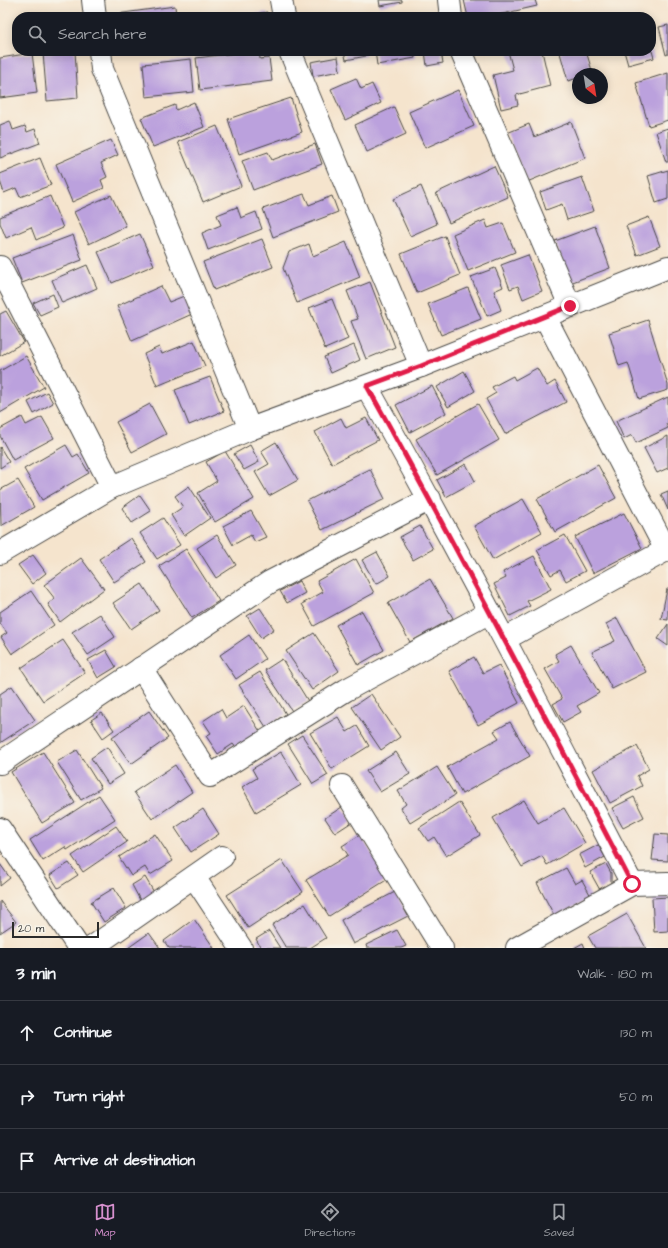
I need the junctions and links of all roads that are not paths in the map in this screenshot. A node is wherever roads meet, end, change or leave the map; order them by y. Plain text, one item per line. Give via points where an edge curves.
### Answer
1 (93, 0) edge
2 (281, 0) edge
3 (449, 0) edge
4 (94, 12) edge
5 (283, 12) edge
6 (450, 12) edge
7 (101, 56) edge
8 (292, 56) edge
9 (462, 56) edge
10 (0, 267) edge
11 (668, 267) edge
12 (570, 306) junction
13 (545, 317) junction
14 (421, 366) junction
15 (367, 386) junction
16 (250, 429) junction
17 (112, 487) junction
18 (430, 499) junction
19 (0, 553) edge
20 (490, 612) junction
21 (505, 639) junction
22 (141, 668) junction
23 (0, 763) edge
24 (342, 786) dead end
25 (0, 829) edge
26 (222, 857) dead end
27 (194, 877) junction
28 (668, 882) edge
29 (632, 884) junction
30 (79, 948) edge
31 (91, 948) edge
32 (241, 948) edge
33 (442, 948) edge
34 (517, 948) edge

1 - 4 street
2 - 5 street
3 - 6 street
7 - 16 street via 102,69
8 - 14 street
9 - 12 street
10 - 17 street
11 - 12 street
12 - 13 street
13 - 14 street
13 - 21 street via 666,550
14 - 15 street
15 - 16 street
15 - 18 street
16 - 17 street
17 - 19 street
18 - 20 street
18 - 22 street via 270,582
20 - 21 street
20 - 22 street via 346,690 210,776
21 - 29 street
22 - 23 street
24 - 33 street
25 - 30 street
26 - 27 street
27 - 31 street
27 - 32 street
28 - 29 street
29 - 34 street

